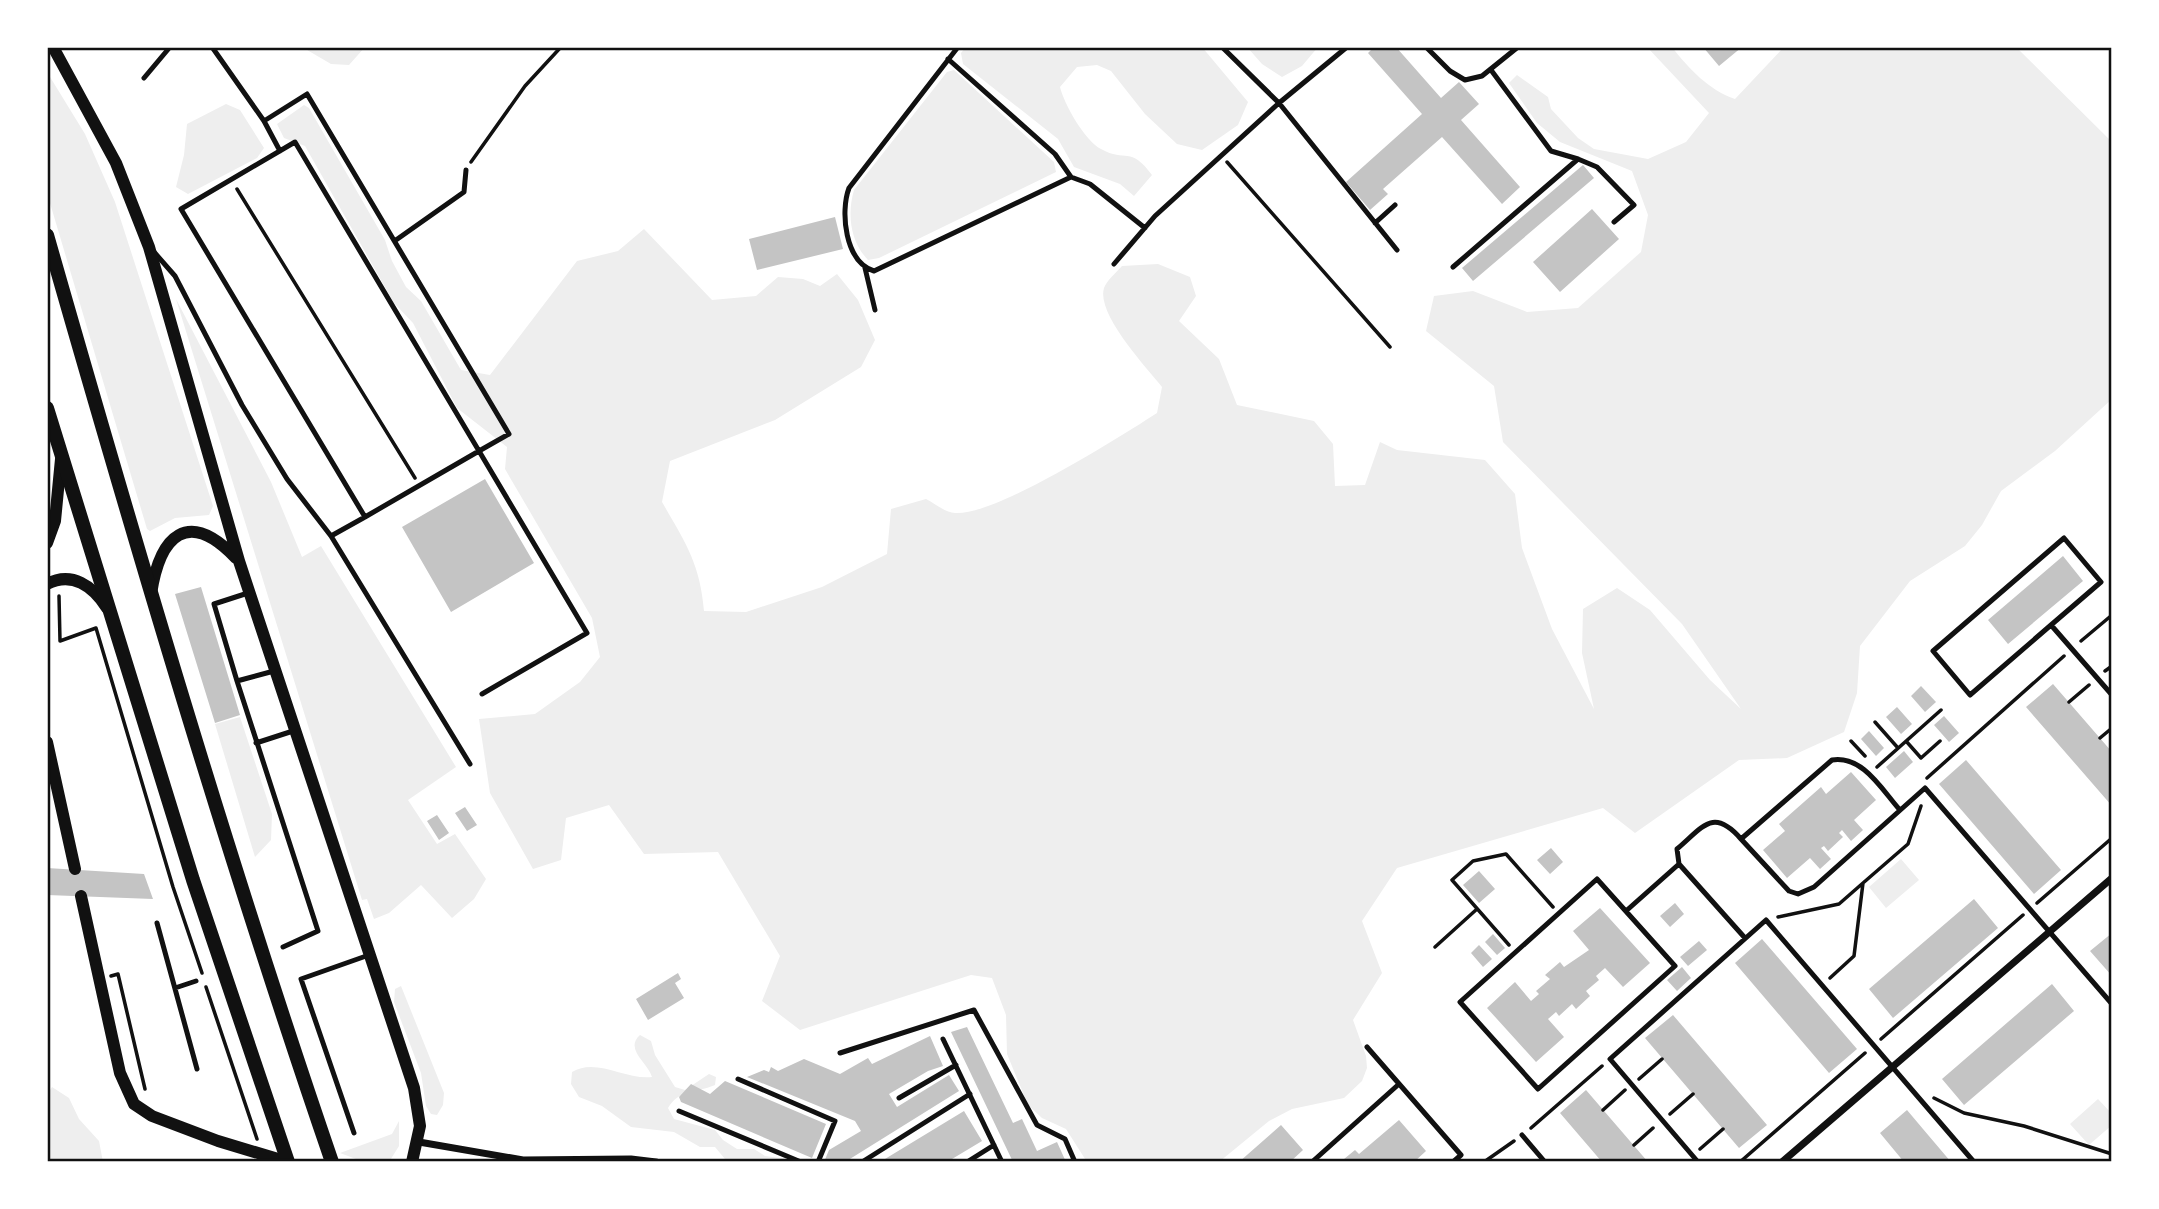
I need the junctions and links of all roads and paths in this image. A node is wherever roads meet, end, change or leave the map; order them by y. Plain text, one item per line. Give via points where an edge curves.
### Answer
1 (53, 47) edge
2 (170, 47) edge
3 (212, 47) edge
4 (561, 47) edge
5 (958, 47) edge
6 (1222, 47) edge
7 (1347, 47) edge
8 (1426, 47) edge
9 (1518, 47) edge
10 (948, 59) junction
11 (1491, 70) junction
12 (144, 78) dead end
13 (1279, 103) junction
14 (264, 121) junction
15 (280, 151) junction
16 (1221, 155) junction
17 (1578, 159) junction
18 (466, 170) joint
19 (1071, 177) junction
20 (231, 180) junction
21 (1395, 205) dead end
22 (1614, 222) dead end
23 (1374, 223) junction
24 (1144, 228) junction
25 (47, 235) edge
26 (396, 240) junction
27 (149, 247) junction
28 (1397, 250) dead end
29 (1114, 264) dead end
30 (1453, 267) dead end
31 (865, 268) junction
32 (875, 310) dead end
33 (1391, 347) dead end
34 (47, 408) edge
35 (479, 451) junction
36 (61, 458) junction
37 (419, 486) junction
38 (365, 517) junction
39 (331, 536) junction
40 (47, 543) edge
41 (239, 561) junction
42 (53, 585) edge
43 (251, 592) junction
44 (151, 598) junction
45 (2112, 615) edge
46 (114, 620) junction
47 (2050, 625) junction
48 (2071, 649) junction
49 (276, 671) junction
50 (237, 681) junction
51 (482, 694) dead end
52 (2112, 695) edge
53 (1941, 710) dead end
54 (1875, 722) dead end
55 (2112, 728) edge
56 (296, 730) junction
57 (2100, 738) dead end
58 (1906, 741) junction
59 (1940, 741) dead end
60 (47, 742) edge
61 (256, 743) junction
62 (1898, 748) junction
63 (470, 764) dead end
64 (1868, 775) junction
65 (1925, 788) junction
66 (1900, 810) junction
67 (2112, 838) edge
68 (1741, 839) junction
69 (1679, 864) junction
70 (75, 869) dead end
71 (2112, 878) edge
72 (1863, 883) junction
73 (81, 896) dead end
74 (1477, 909) junction
75 (2030, 909) junction
76 (1626, 911) junction
77 (1560, 913) junction
78 (1766, 920) junction
79 (157, 923) dead end
80 (2049, 933) junction
81 (1745, 938) junction
82 (1984, 940) dead end
83 (1989, 945) junction
84 (283, 947) dead end
85 (1435, 947) dead end
86 (1516, 952) junction
87 (369, 955) junction
88 (1947, 972) dead end
89 (118, 974) dead end
90 (1951, 977) junction
91 (196, 981) dead end
92 (1823, 984) junction
93 (175, 988) junction
94 (1909, 1004) dead end
95 (2112, 1004) edge
96 (1914, 1010) junction
97 (943, 1040) dead end
98 (1875, 1044) junction
99 (1367, 1046) dead end
100 (840, 1053) dead end
101 (1610, 1059) junction
102 (956, 1065) junction
103 (1895, 1066) junction
104 (197, 1069) dead end
105 (738, 1079) dead end
106 (1399, 1084) junction
107 (1912, 1087) junction
108 (146, 1091) dead end
109 (970, 1094) junction
110 (899, 1098) dead end
111 (247, 1108) dead end
112 (679, 1111) dead end
113 (1723, 1129) dead end
114 (355, 1133) dead end
115 (247, 1134) dead end
116 (1522, 1135) junction
117 (260, 1137) dead end
118 (419, 1142) junction
119 (994, 1145) junction
120 (2112, 1154) edge
121 (1693, 1155) junction
122 (288, 1162) edge
123 (332, 1162) edge
124 (412, 1162) edge
125 (656, 1162) edge
126 (801, 1162) edge
127 (818, 1162) edge
128 (862, 1162) edge
129 (967, 1162) edge
130 (1002, 1162) edge
131 (1075, 1162) edge
132 (1312, 1162) edge
133 (1453, 1162) edge
134 (1484, 1162) edge
135 (1545, 1162) edge
136 (1698, 1162) edge
137 (1740, 1162) edge
138 (1782, 1162) edge
139 (1975, 1162) edge

1 - 27 street via 116,163
2 - 12 lane
3 - 14 lane
4 - 18 path via 525,86
5 - 10 lane
6 - 13 lane
7 - 13 lane
8 - 11 lane via 1465,80
9 - 11 lane
10 - 19 lane via 1055,154
10 - 31 lane via 849,188 843,204 845,224 855,257
11 - 17 lane via 1551,151
13 - 16 lane
13 - 23 lane
14 - 15 lane
14 - 26 lane via 307,94
15 - 20 lane
15 - 35 lane via 295,142
16 - 24 lane
16 - 33 path
17 - 22 lane via 1597,167 1634,205
17 - 30 lane
18 - 26 lane via 464,192
19 - 24 lane via 1090,184
19 - 31 lane via 874,271
20 - 37 path
20 - 38 lane via 181,209
21 - 23 lane
23 - 28 lane
24 - 29 lane
25 - 44 main road
26 - 35 lane via 509,434
27 - 39 lane via 175,276 286,479
27 - 41 street
31 - 32 lane
34 - 36 main road
35 - 37 lane
35 - 51 lane via 587,633
36 - 40 street via 55,521
36 - 46 main road
37 - 38 lane
38 - 39 lane
39 - 63 lane
41 - 43 street
41 - 44 street via 212,535 199,530 180,535 163,549 155,566
42 - 46 street via 58,579 73,579 88,586
42 - 111 path via 60,641 96,628 173,887
43 - 49 street
43 - 50 lane via 214,604
44 - 123 main road via 233,867
45 - 48 path
46 - 122 main road
47 - 47 lane via 1970,695 1933,651 2064,538 2102,582
47 - 48 lane
48 - 52 lane
48 - 65 path via 1928,774
49 - 50 lane
49 - 56 street
50 - 61 lane
53 - 58 path
54 - 62 path
55 - 57 path
56 - 61 lane
56 - 87 street
58 - 59 path via 1921,758
58 - 62 path
60 - 70 street
61 - 84 lane via 318,931
62 - 64 path
64 - 66 lane
64 - 68 lane via 1852,760 1832,760
65 - 66 lane
65 - 72 path via 1908,844
65 - 75 lane
66 - 68 lane via 1814,887 1798,894 1784,886
67 - 75 path
68 - 69 lane via 1724,822 1709,822 1677,849
69 - 76 lane
69 - 81 lane
71 - 80 street
72 - 78 path via 1839,904
72 - 92 path via 1854,957
73 - 122 street via 120,1073 134,1104 152,1116 218,1141
74 - 77 path via 1452,880 1473,861 1506,854
74 - 85 path
74 - 86 path
75 - 80 lane
75 - 83 path
76 - 77 lane via 1597,879
76 - 86 lane via 1675,966 1538,1089 1460,1002
77 - 86 lane
78 - 81 lane
78 - 92 lane
79 - 93 lane
80 - 95 lane
80 - 103 street
81 - 101 lane
82 - 83 path
83 - 90 path
87 - 114 lane via 301,979
87 - 118 street via 414,1088
88 - 90 path
89 - 108 path
90 - 96 path
91 - 93 lane
92 - 98 lane
93 - 104 lane
94 - 96 path
96 - 98 path
97 - 102 lane
98 - 103 lane
98 - 137 path
99 - 106 lane
100 - 131 lane via 974,1010 1037,1125 1065,1139
101 - 116 path
101 - 121 lane
102 - 109 lane
102 - 110 lane
103 - 107 lane
103 - 138 street
105 - 127 lane via 835,1121
106 - 132 lane
106 - 133 lane via 1461,1155
107 - 120 path via 1964,1113
107 - 139 lane
109 - 119 lane
109 - 128 lane
112 - 126 lane
113 - 121 path
115 - 117 path
116 - 134 path
116 - 135 lane
118 - 124 street
118 - 125 street via 523,1160
119 - 129 lane
119 - 130 lane
121 - 136 lane

